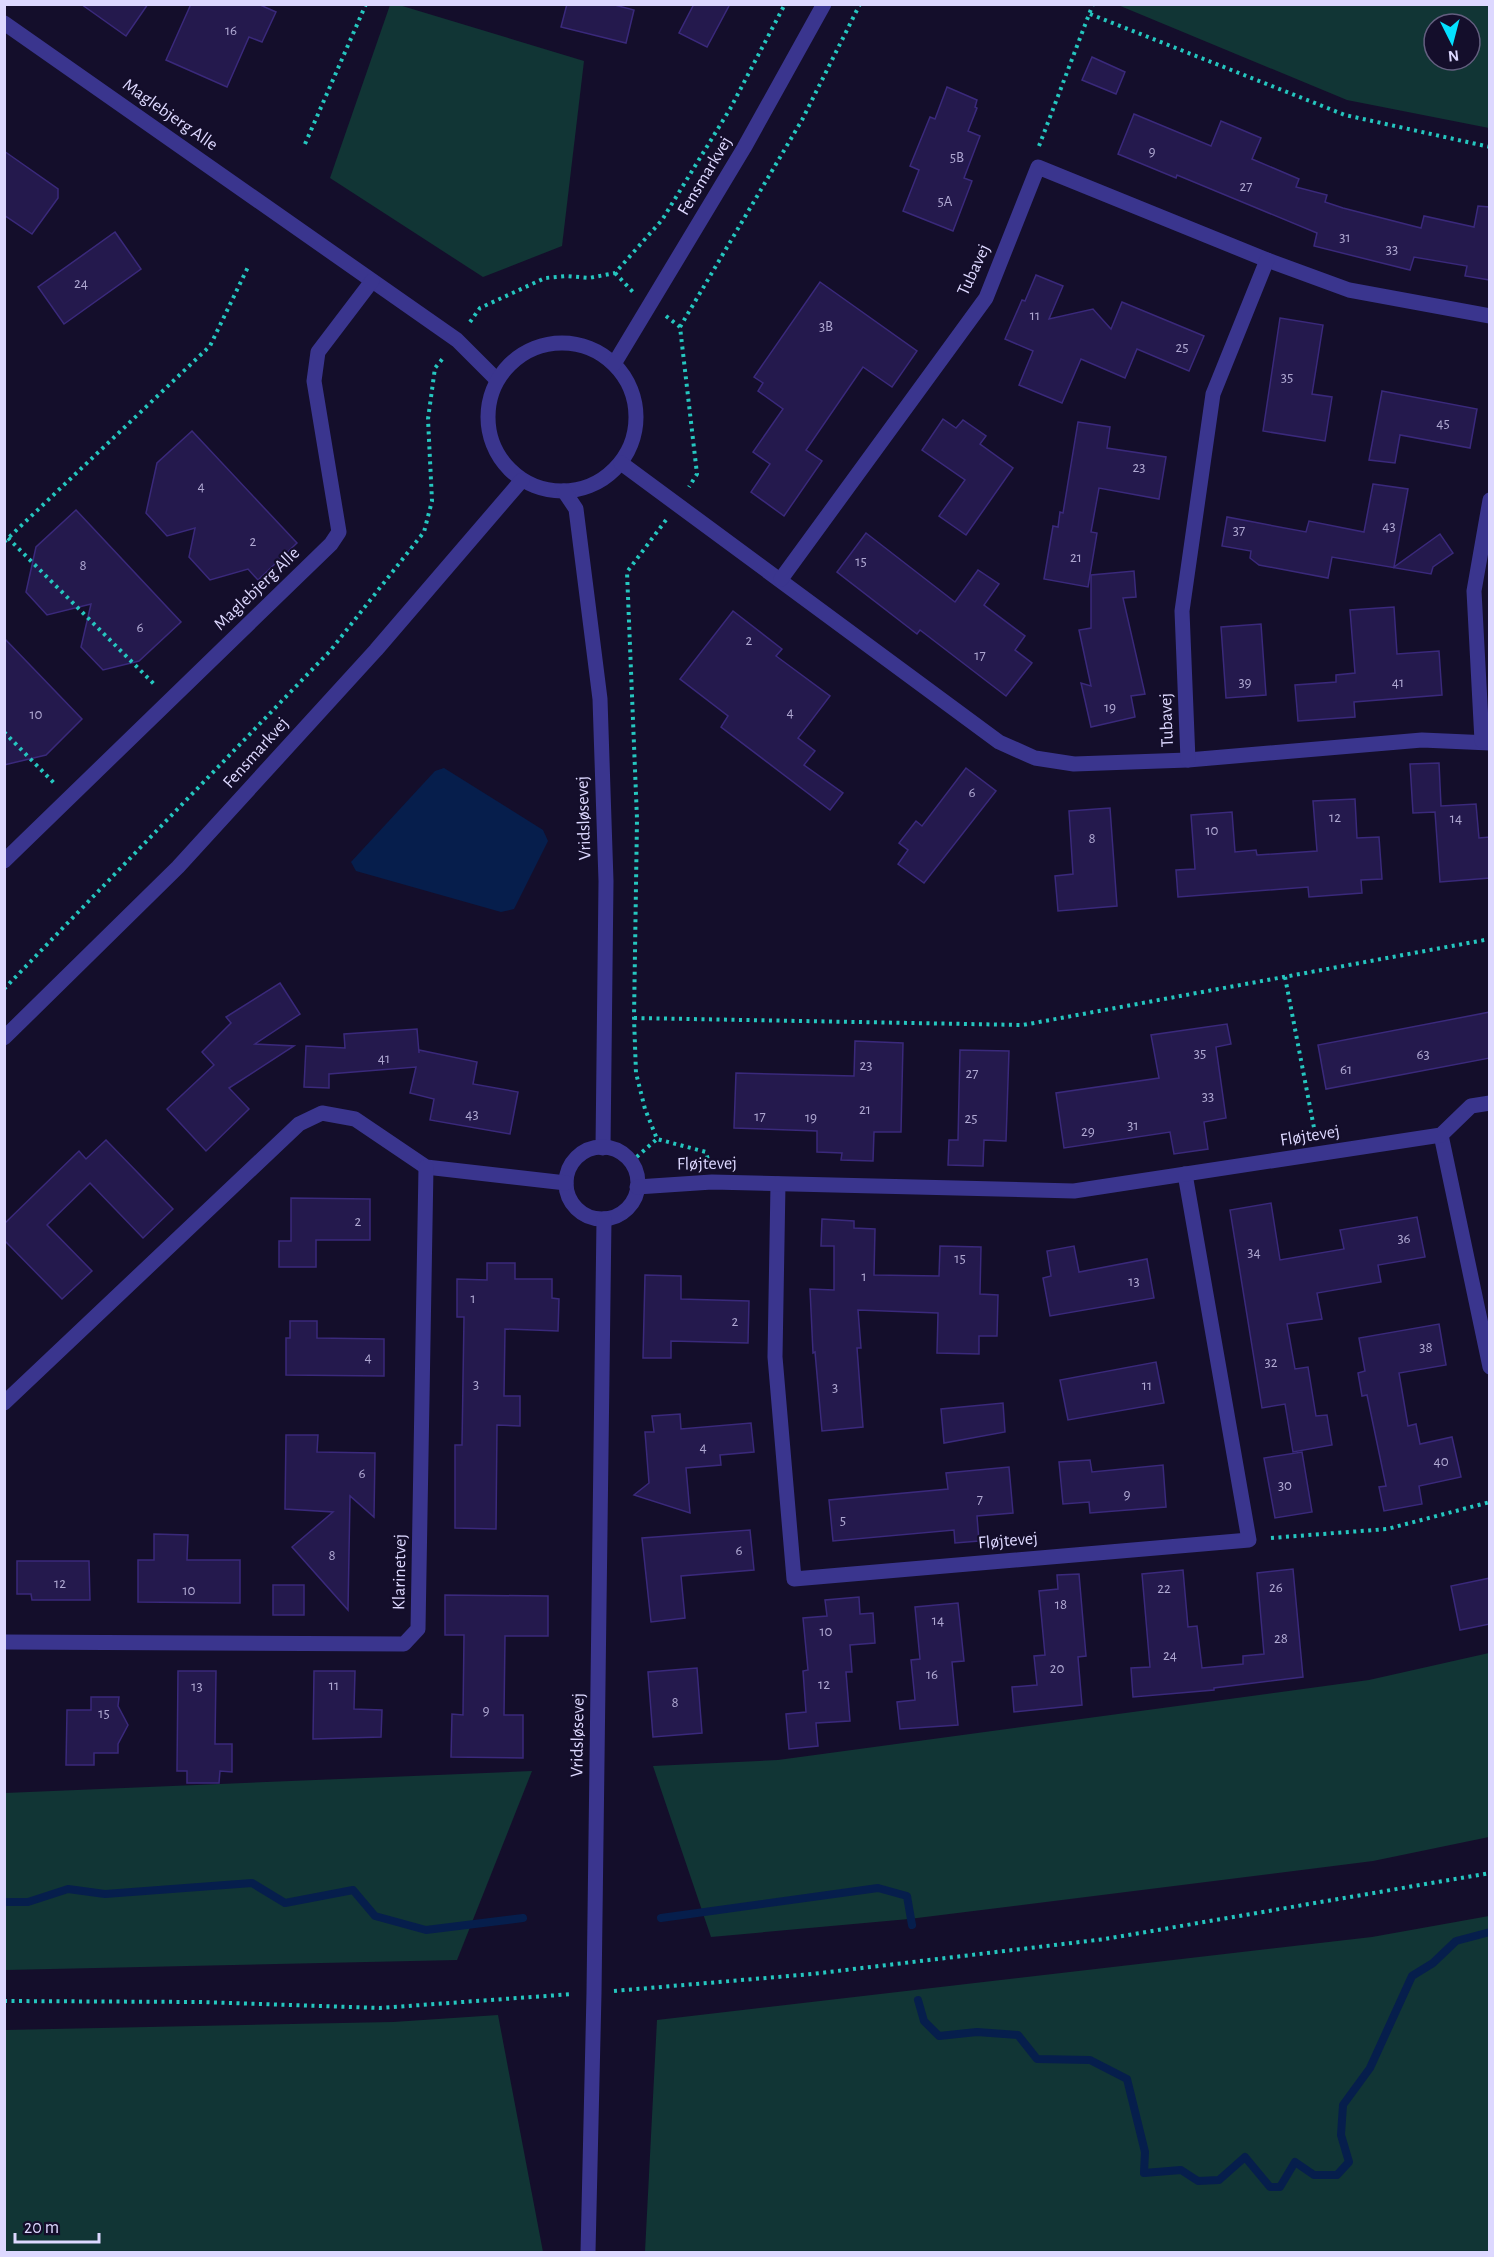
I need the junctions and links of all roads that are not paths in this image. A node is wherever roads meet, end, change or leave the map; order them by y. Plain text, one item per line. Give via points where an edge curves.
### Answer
1 (824, 4) edge
2 (4, 23) edge
3 (1267, 260) junction
4 (372, 281) junction
5 (1490, 316) edge
6 (614, 364) junction
7 (497, 380) junction
8 (621, 463) junction
9 (522, 480) junction
10 (564, 491) junction
11 (1490, 500) edge
12 (782, 579) junction
13 (1486, 742) edge
14 (1188, 760) junction
15 (4, 861) edge
16 (4, 1038) edge
17 (1490, 1102) edge
18 (1441, 1135) junction
19 (603, 1148) junction
20 (426, 1167) junction
21 (1185, 1174) junction
22 (566, 1183) junction
23 (778, 1184) junction
24 (637, 1186) junction
25 (604, 1219) junction
26 (1490, 1366) edge
27 (4, 1403) edge
28 (4, 1642) edge
29 (588, 2253) edge

1 - 6 street, Fensmarkvej via 744,148
2 - 4 street, Maglebjerg Alle
3 - 5 street via 1348,290
3 - 12 street, Tubavej via 1038,167 986,298
3 - 14 street, Tubavej via 1213,394 1182,611
4 - 7 street, Maglebjerg Alle via 457,340
4 - 15 street, Maglebjerg Alle via 318,352 314,381 339,532
6 - 7 street via 596,351 575,344 552,343 520,356
6 - 8 street via 628,381 637,423 632,444
7 - 9 street via 489,401 488,424 493,446 505,465
8 - 10 street via 605,478 585,488
8 - 12 street, Tubavej
9 - 10 street via 542,489
9 - 16 street, Fensmarkvej via 376,650 185,858
10 - 19 street, Vridsløsevej via 576,509 600,699 606,881
11 - 13 street, Tubavej via 1474,591
12 - 14 street, Tubavej via 999,742 1035,758 1074,764
13 - 14 street, Tubavej via 1422,740
17 - 18 street via 1471,1106
18 - 21 street, Fløjtevej
18 - 26 street
19 - 22 street via 592,1149 573,1161
19 - 24 street via 614,1149 631,1162
20 - 22 street
20 - 27 street via 355,1119 322,1113 299,1124
20 - 28 street, Klarinetvej via 418,1629 404,1644
21 - 23 street, Fløjtevej via 1074,1191
21 - 23 street, Fløjtevej via 1249,1540 794,1579 775,1357
22 - 25 street via 567,1194 581,1213
23 - 24 street, Fløjtevej
24 - 25 street via 630,1205
25 - 29 street, Vridsløsevej

